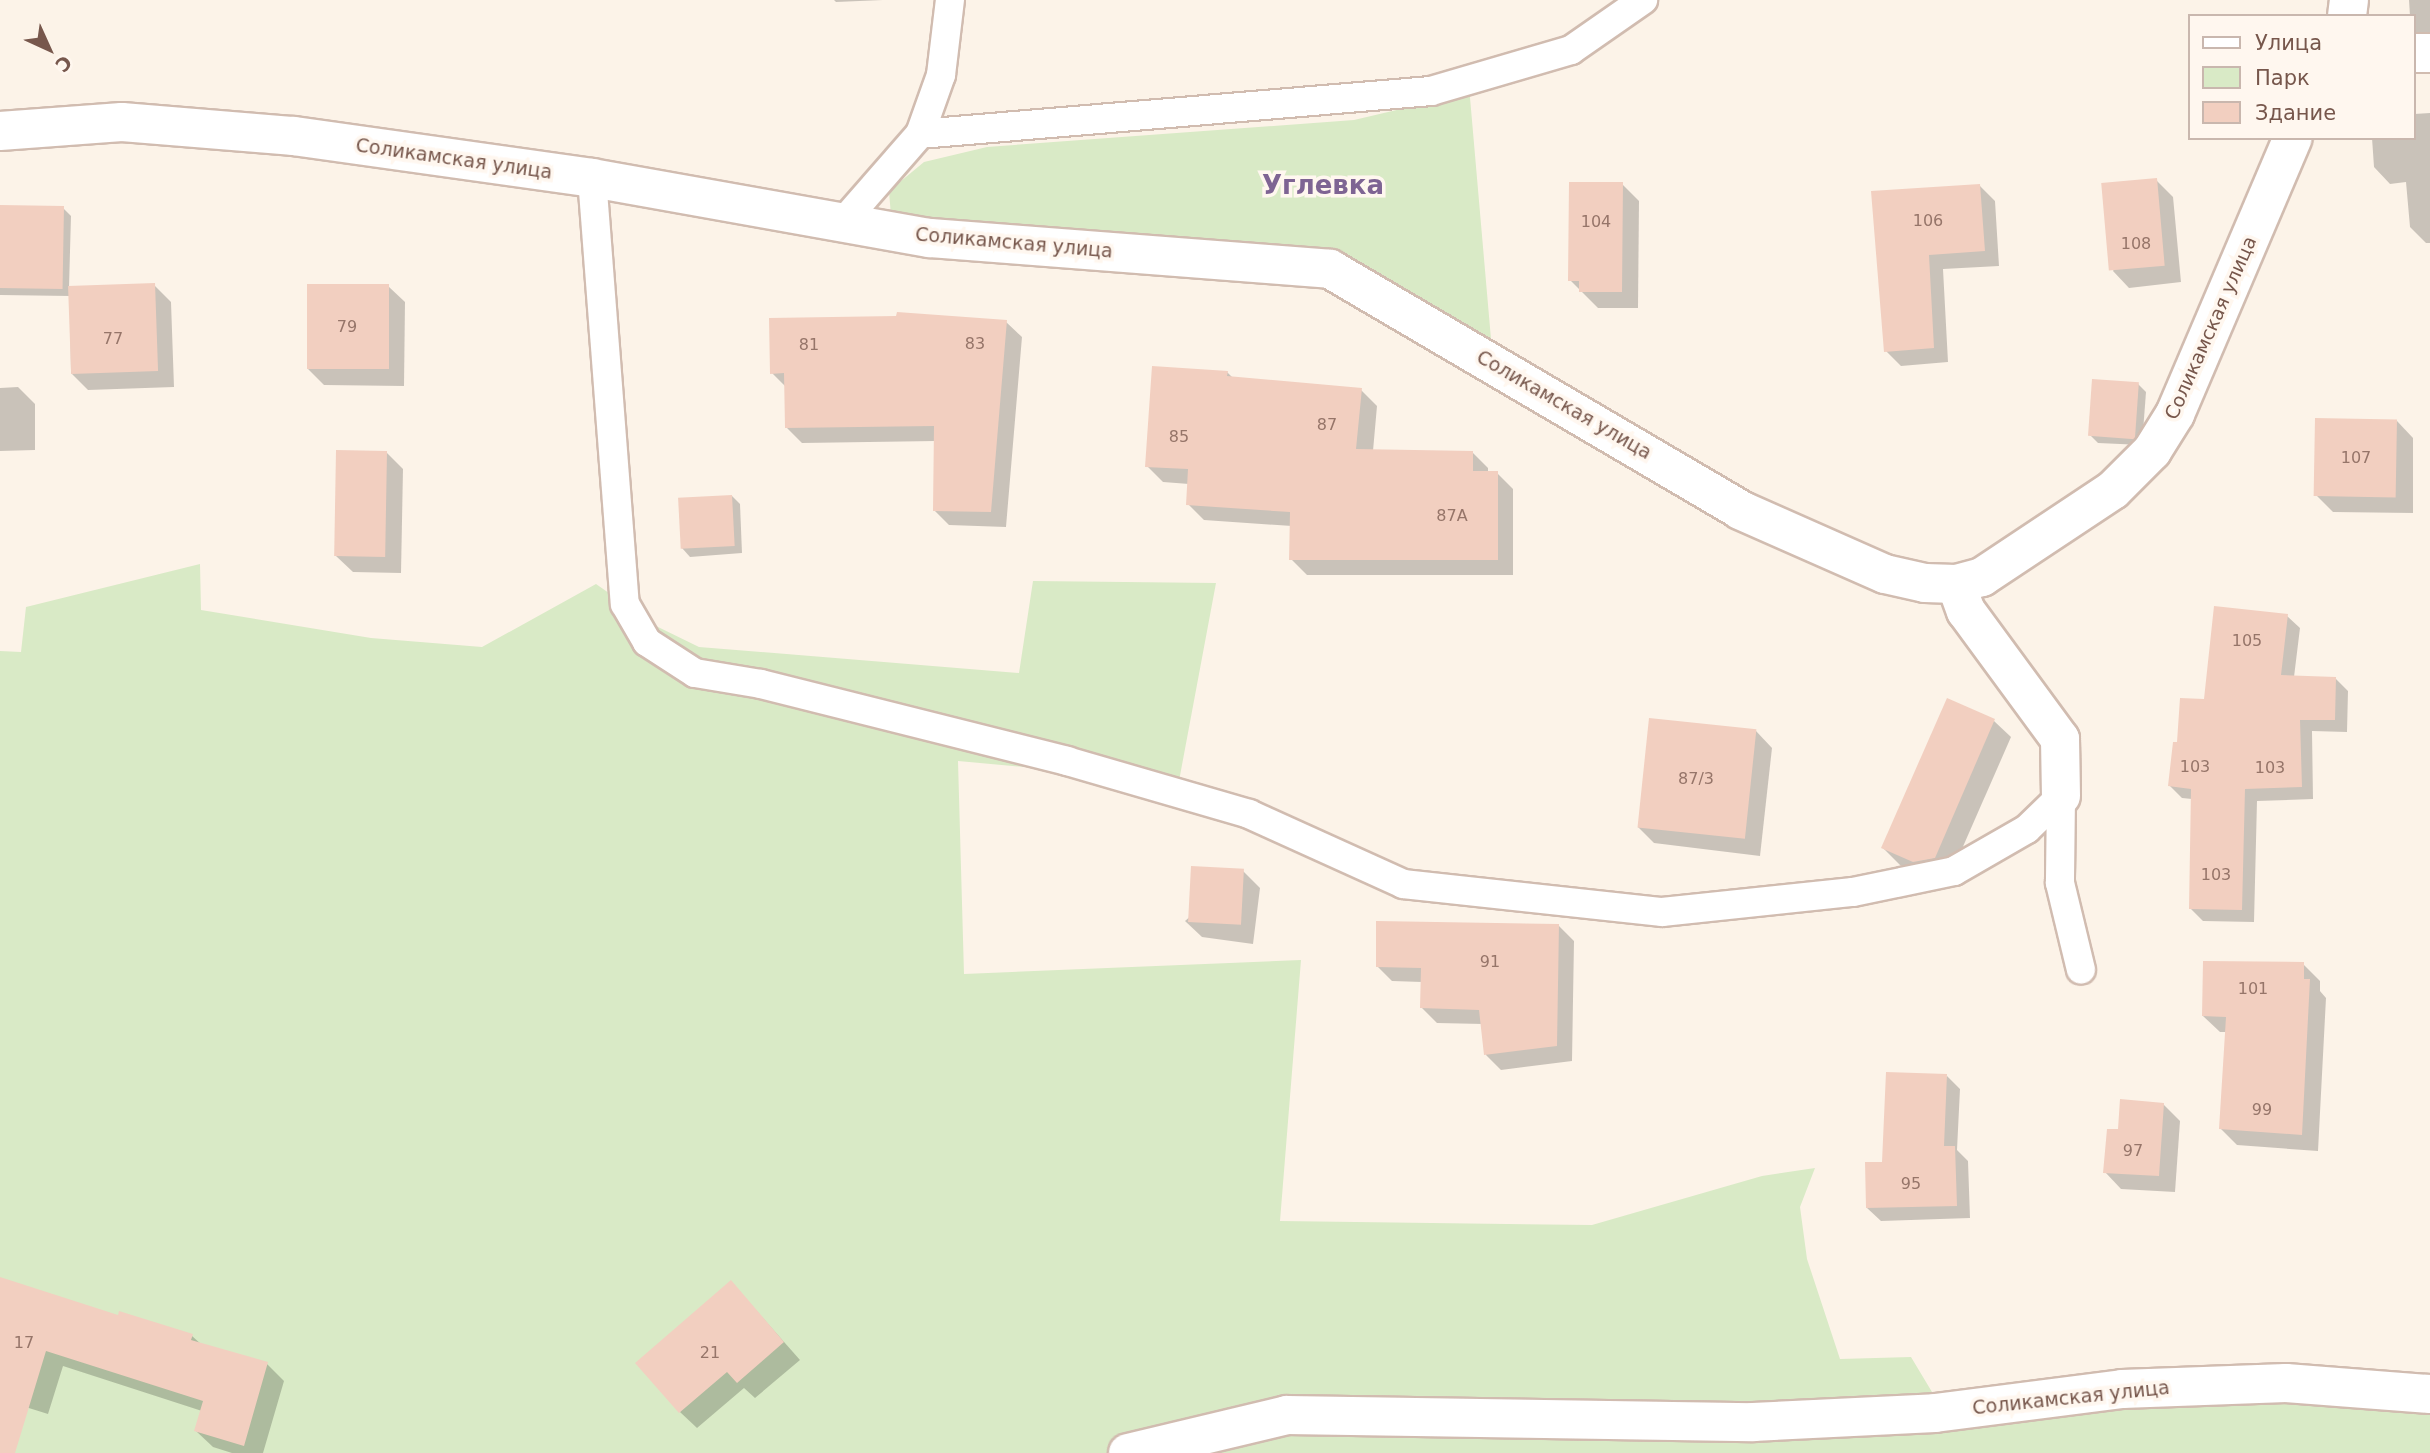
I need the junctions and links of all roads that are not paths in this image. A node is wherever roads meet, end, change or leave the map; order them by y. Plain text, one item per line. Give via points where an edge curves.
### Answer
1 (950, 0) edge
2 (1643, 0) edge
3 (0, 131) edge
4 (920, 134) junction
5 (2293, 140) edge
6 (592, 178) junction
7 (844, 221) junction
8 (1956, 584) junction
9 (2061, 796) junction
10 (2081, 970) dead end
11 (2430, 1394) edge
12 (1128, 1453) edge

1 - 4 lane via 941,75
2 - 4 lane via 1571,50 1431,91
3 - 6 street, Соликамская улица via 122,122 294,136
4 - 7 lane
5 - 8 street, Соликамская улица via 2175,414 2152,451 2113,490 1982,577
6 - 7 street, Соликамская улица
6 - 9 lane via 625,604 647,642 695,673 761,684 1067,761 1249,814 1403,884 1662,912 1853,892 1954,871 2027,829
7 - 8 street, Соликамская улица via 930,238 1330,269 1740,510 1885,574
8 - 9 street via 1966,611 2060,739
9 - 10 lane via 2060,883
11 - 12 street, Соликамская улица via 2286,1383 2122,1389 1935,1413 1753,1422 1287,1415

